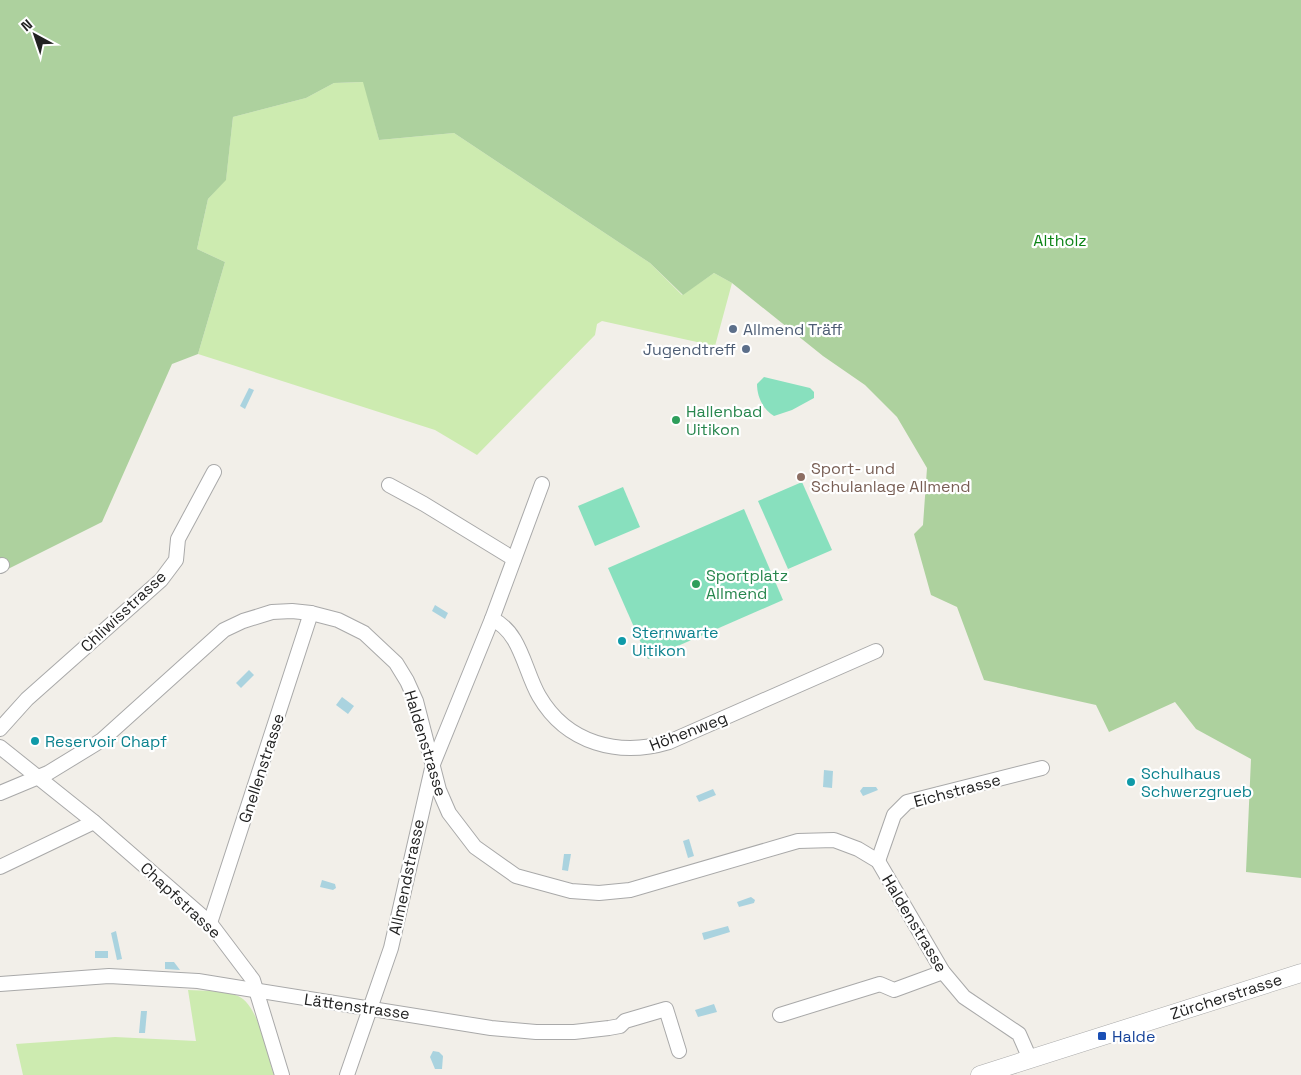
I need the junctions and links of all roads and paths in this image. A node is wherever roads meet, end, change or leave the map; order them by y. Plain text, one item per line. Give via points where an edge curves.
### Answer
1 (214, 472) dead end
2 (542, 484) dead end
3 (389, 486) dead end
4 (514, 559) junction
5 (311, 613) junction
6 (492, 619) junction
7 (876, 651) dead end
8 (0, 729) edge
9 (0, 747) edge
10 (434, 764) junction
11 (1042, 768) dead end
12 (38, 777) junction
13 (0, 793) edge
14 (94, 822) junction
15 (878, 861) junction
16 (0, 867) edge
17 (210, 923) junction
18 (943, 972) junction
19 (1301, 973) edge
20 (0, 984) edge
21 (258, 992) junction
22 (369, 1009) junction
23 (780, 1015) dead end
24 (679, 1051) dead end
25 (1030, 1059) junction
26 (282, 1075) edge
27 (348, 1075) edge
28 (980, 1075) edge

1 - 8 street, Chliwisstrasse via 178,538 176,560 161,580 27,699
2 - 4 street, Allmendstrasse
3 - 4 street via 432,508
4 - 6 street, Allmendstrasse
5 - 10 street, Haldenstrasse via 338,620 364,632 396,663 416,701
5 - 12 street, Haldenstrasse via 272,612 224,630 102,740
5 - 17 street, Gnellenstrasse
6 - 7 street, Höhenweg via 512,634 539,696 557,719 585,739 624,749 669,742
6 - 10 street, Allmendstrasse
9 - 12 street, Chapfstrasse
10 - 15 street, Haldenstrasse via 439,790 449,814 475,847 516,876 571,891 630,890 798,841 834,840 858,848
10 - 22 street, Allmendstrasse via 425,791 391,948
11 - 15 street, Eichstrasse via 907,802 894,815
12 - 13 street, Haldenstrasse
12 - 14 street, Chapfstrasse
14 - 16 street
14 - 17 street, Chapfstrasse
15 - 18 street, Haldenstrasse
17 - 21 street, Chapfstrasse via 247,970
18 - 23 street via 894,990 880,984
18 - 25 street, Haldenstrasse via 964,997 1019,1034
19 - 25 street, Zürcherstrasse
20 - 21 street, Lättenstrasse via 109,976 198,982
21 - 22 street, Lättenstrasse
21 - 26 street, Chapfstrasse
22 - 24 street, Lättenstrasse via 536,1032 616,1027 625,1021 666,1009
22 - 27 street, Allmendstrasse
25 - 28 street, Zürcherstrasse

